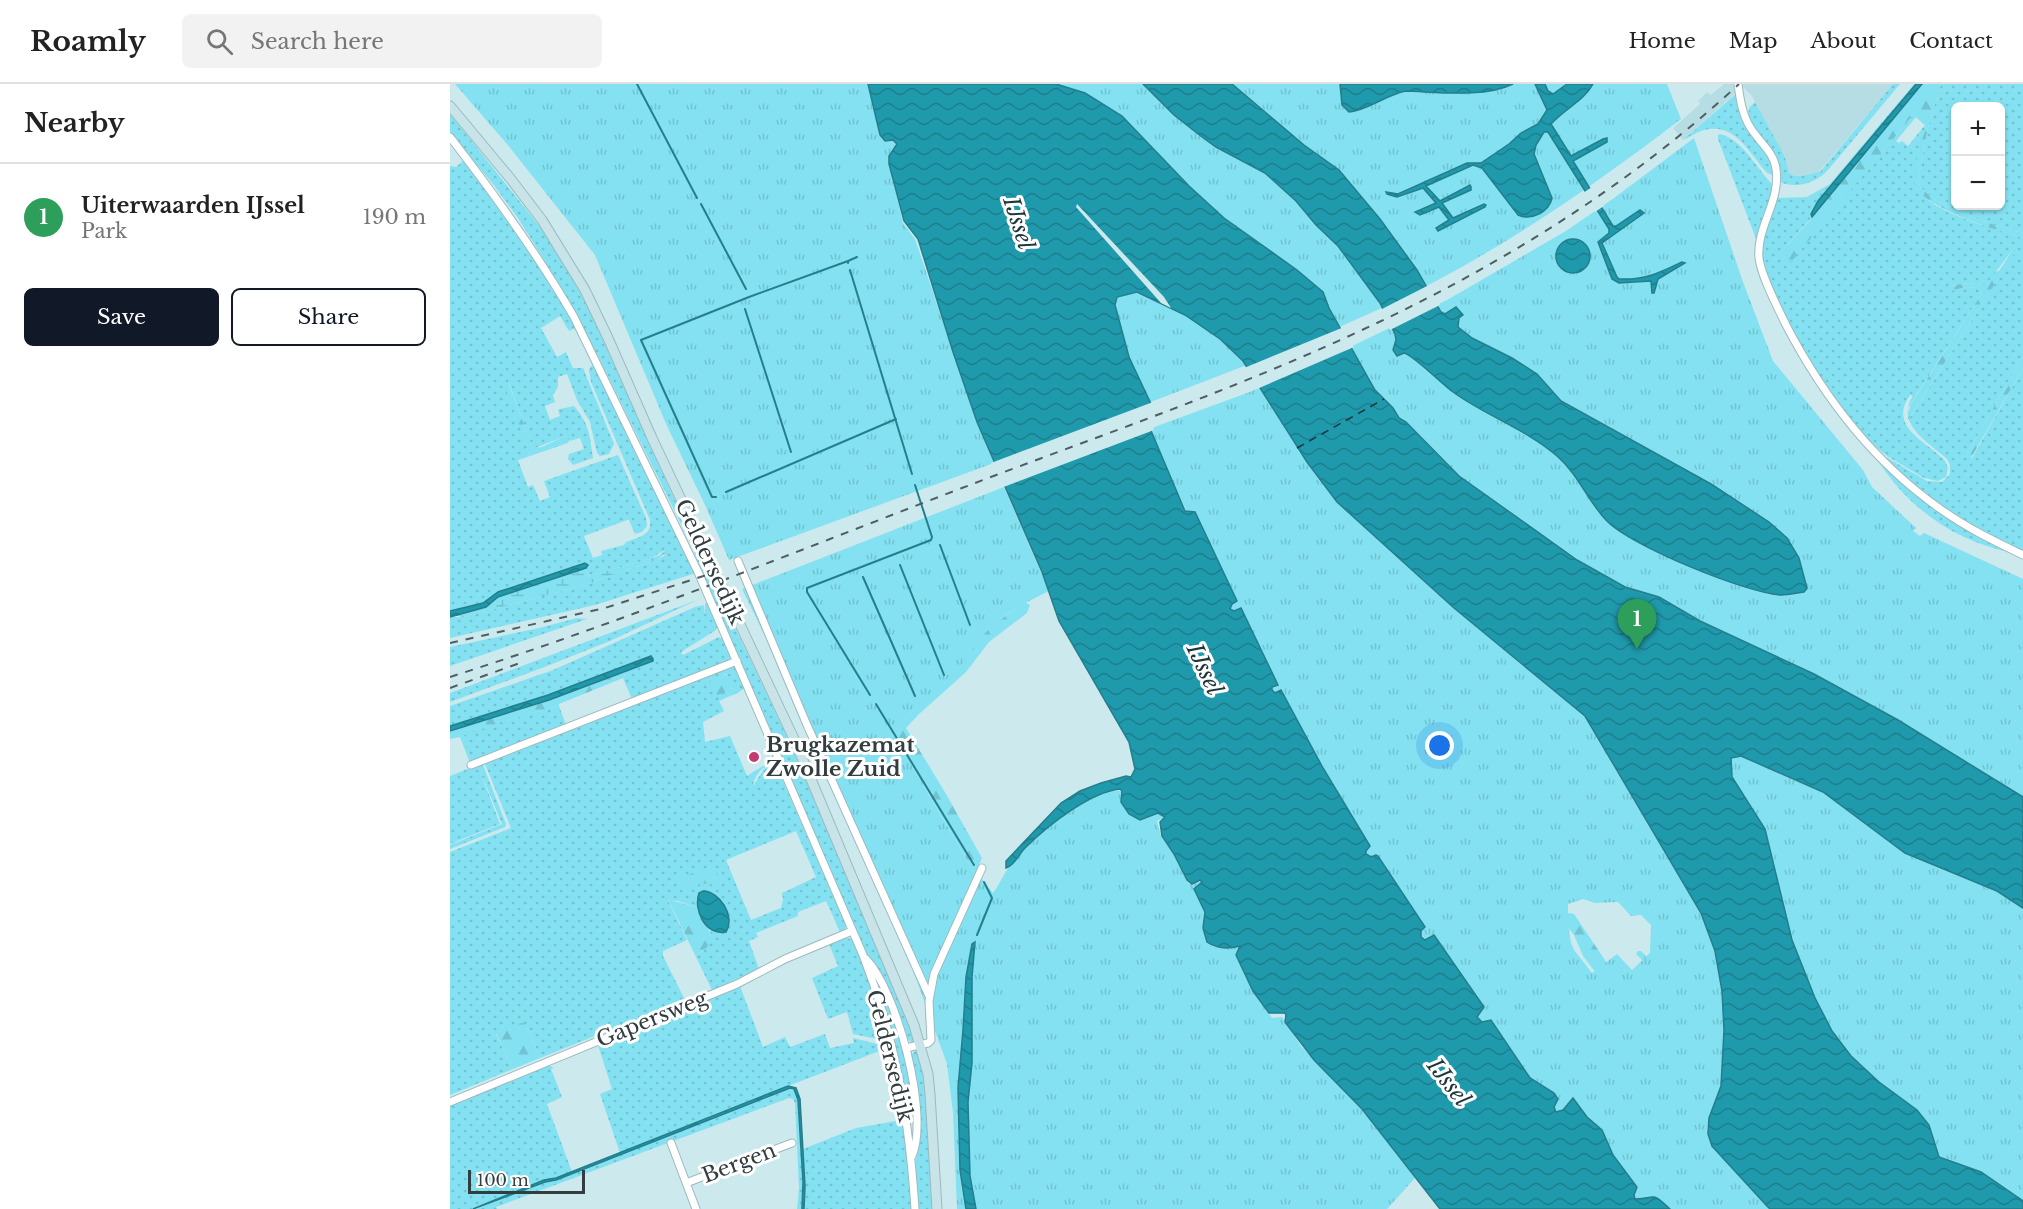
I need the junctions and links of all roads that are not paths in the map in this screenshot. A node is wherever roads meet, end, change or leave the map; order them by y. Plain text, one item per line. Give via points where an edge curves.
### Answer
1 (1738, 88) edge
2 (450, 106) edge
3 (450, 138) edge
4 (2023, 555) edge
5 (738, 561) dead end
6 (736, 661) junction
7 (471, 765) dead end
8 (982, 868) dead end
9 (852, 931) junction
10 (863, 955) junction
11 (929, 996) junction
12 (921, 1045) junction
13 (906, 1048) junction
14 (450, 1102) edge
15 (671, 1143) dead end
16 (792, 1143) dead end
17 (912, 1158) junction
18 (686, 1183) junction
19 (696, 1209) edge
20 (915, 1209) edge
21 (937, 1209) edge

1 - 4 street via 1746,118 1769,150 1776,169 1776,191 1759,259 1777,306 1815,376 1859,435 1898,474 1939,508
2 - 12 main road, Geldersedijk via 542,220 585,290 795,741 898,981
3 - 6 street, Geldersedijk via 513,221 574,317 698,572
5 - 11 street, Geldersedijk via 811,735
6 - 7 street
6 - 9 street, Geldersedijk
8 - 11 street, Geldersedijk via 934,974
9 - 10 street, Geldersedijk
9 - 14 street, Gapersweg via 726,989
10 - 13 street, Geldersedijk via 889,999
10 - 17 street, Geldersedijk via 895,1057
11 - 12 street, Geldersedijk via 932,1037
12 - 13 street, Geldersedijk
12 - 21 main road, Geldersedijk via 933,1119
13 - 17 street, Geldersedijk via 916,1110
15 - 18 street
16 - 18 street, Bergen
17 - 20 street, Geldersedijk
18 - 19 street

